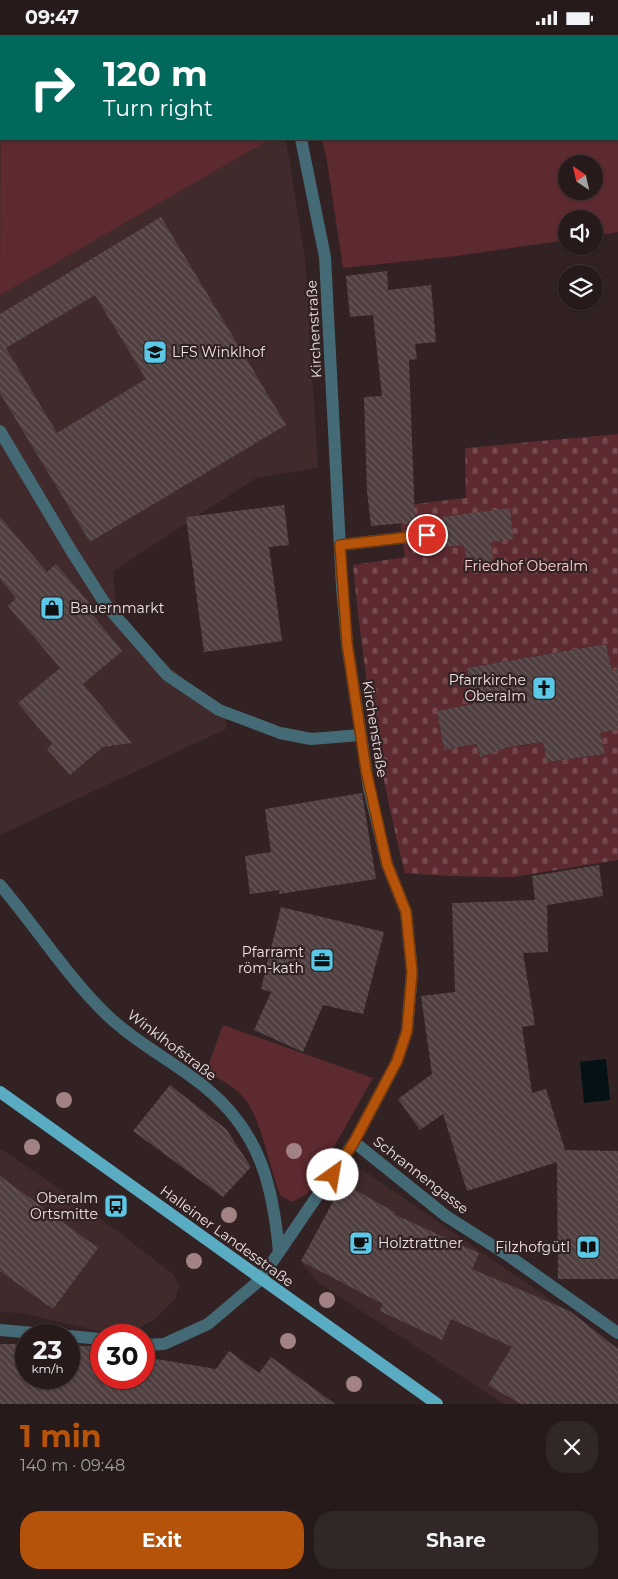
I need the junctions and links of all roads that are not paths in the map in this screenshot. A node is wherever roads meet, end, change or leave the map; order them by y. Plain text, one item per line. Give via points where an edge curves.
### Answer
1 (301, 140) edge
2 (0, 431) edge
3 (427, 535) dead end
4 (340, 545) junction
5 (360, 735) junction
6 (0, 885) edge
7 (0, 1092) edge
8 (354, 1142) junction
9 (279, 1252) junction
10 (260, 1280) junction
11 (0, 1330) edge
12 (15, 1331) edge
13 (618, 1333) edge
14 (155, 1344) edge
15 (437, 1404) edge

1 - 4 street, Kirchenstraße via 325,257
2 - 5 street via 106,605 167,675 219,710 280,733 311,739
3 - 4 street
4 - 5 street, Kirchenstraße via 347,643
5 - 8 street, Kirchenstraße via 387,864 406,912 412,972 407,1031 397,1061
6 - 9 street, Winklhofstraße via 106,1015 153,1053 206,1088 235,1117 262,1161 275,1210
7 - 10 main road, Halleiner Landesstraße via 122,1177
8 - 9 street, Kirchenstraße
8 - 13 street, Schrannengasse via 446,1217 509,1256
9 - 10 street, Kirchenstraße
10 - 14 street, Kirchenstraße via 208,1324 164,1344
10 - 15 main road, Halleiner Landesstraße
11 - 12 street

